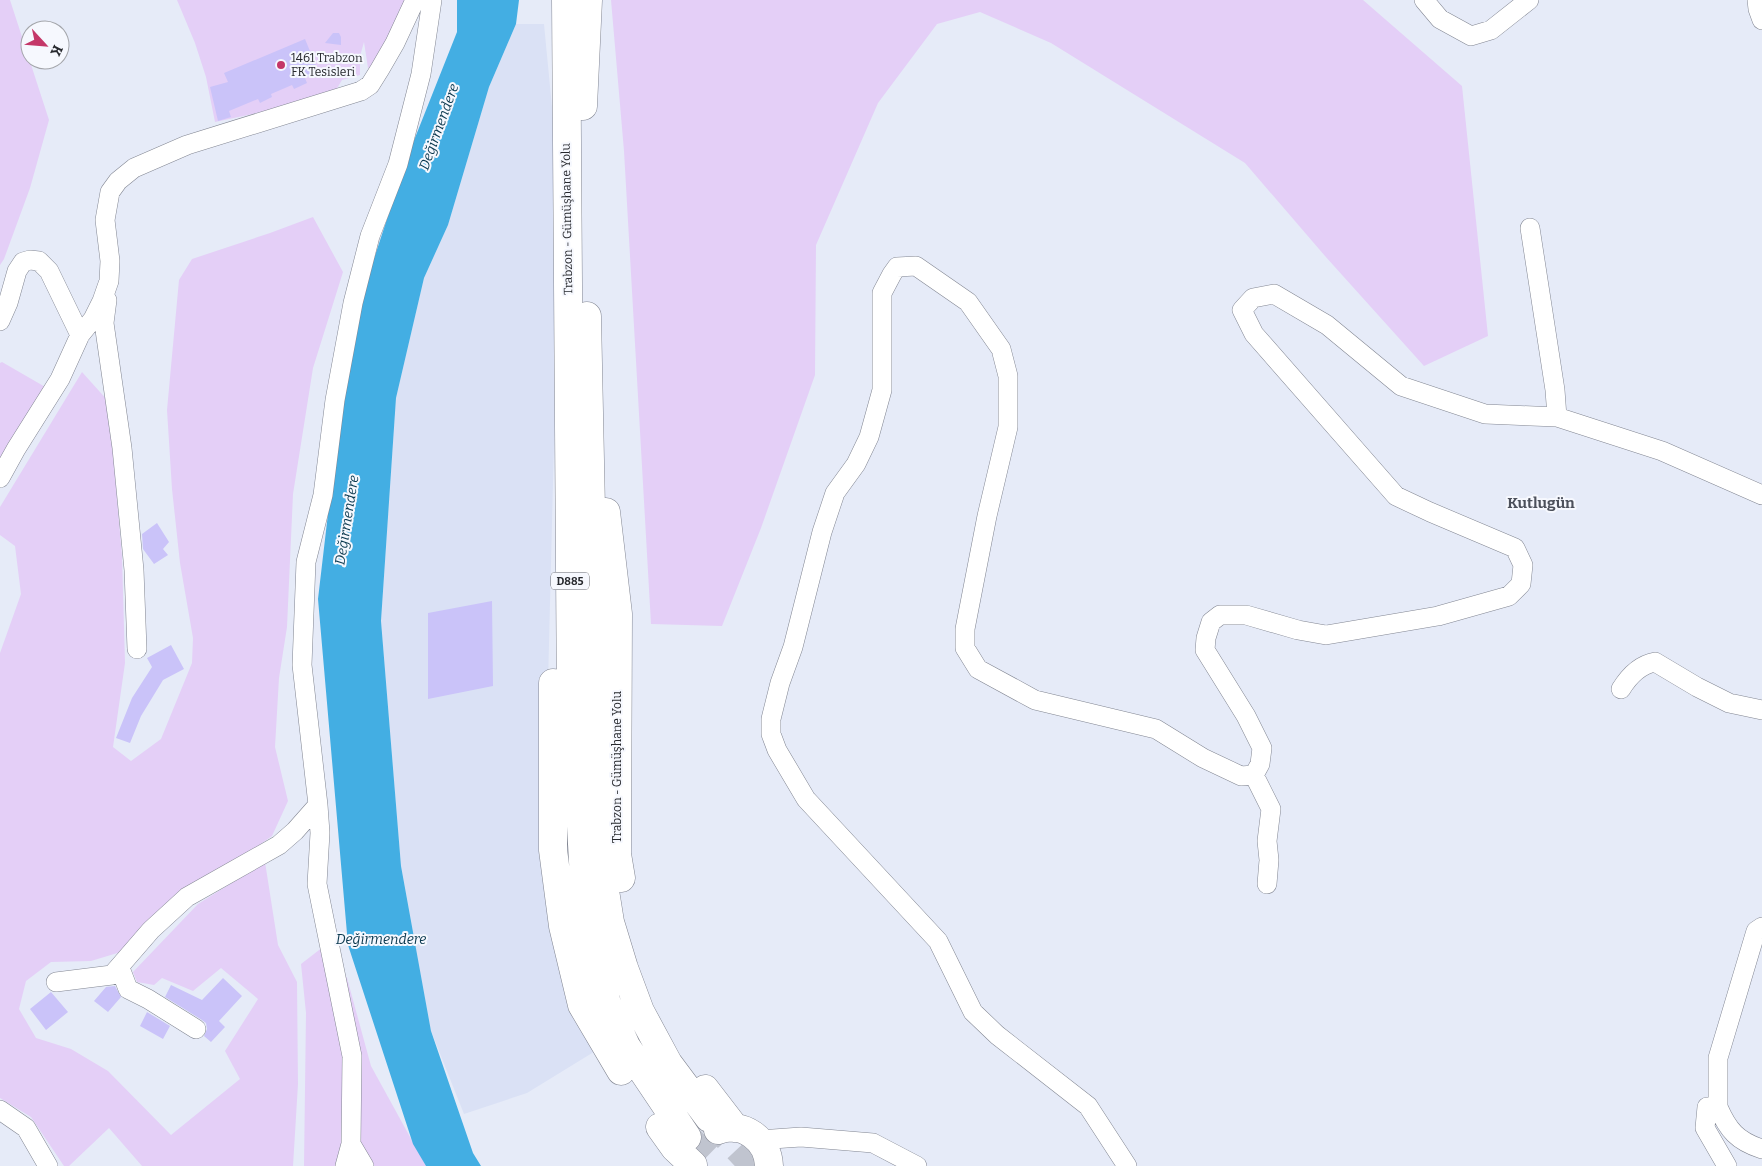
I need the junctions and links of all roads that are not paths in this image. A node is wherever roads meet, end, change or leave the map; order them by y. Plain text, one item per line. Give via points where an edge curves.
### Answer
1 (415, 0) edge
2 (432, 0) edge
3 (566, 0) edge
4 (588, 0) edge
5 (1424, 0) edge
6 (1528, 0) edge
7 (1757, 0) edge
8 (1762, 20) edge
9 (1530, 228) dead end
10 (109, 281) junction
11 (0, 322) edge
12 (80, 334) junction
13 (589, 378) junction
14 (1557, 417) junction
15 (569, 437) junction
16 (0, 478) edge
17 (1762, 496) edge
18 (138, 649) dead end
19 (1621, 689) dead end
20 (1762, 710) edge
21 (1254, 775) junction
22 (318, 805) junction
23 (1266, 884) dead end
24 (1762, 927) edge
25 (120, 968) junction
26 (56, 982) dead end
27 (196, 1029) dead end
28 (1718, 1107) junction
29 (0, 1110) edge
30 (708, 1118) tunnel mouth
31 (735, 1128) junction
32 (688, 1137) tunnel mouth
33 (351, 1144) junction
34 (1762, 1149) edge
35 (768, 1158) edge
36 (48, 1166) edge
37 (345, 1166) edge
38 (364, 1166) edge
39 (693, 1166) edge
40 (916, 1166) edge
41 (1127, 1166) edge
42 (1727, 1166) edge

1 - 10 street via 380,69 370,85 361,91 187,145 134,168 118,181 110,192 105,220
2 - 22 street via 420,74 398,164 370,236 353,303 335,400 323,495 306,562 302,665
3 - 15 highway, Trabzon - Gümüşhane Yolu / D885
4 - 13 highway, Trabzon - Gümüşhane Yolu / D885 via 583,108
5 - 6 street via 1440,19 1471,36 1491,30
7 - 8 street
9 - 14 street
10 - 12 street via 93,319
10 - 18 street via 104,323 122,448
11 - 12 street via 17,271 23,262 39,261 50,271
12 - 16 street via 60,380
13 - 30 highway, Trabzon - Gümüşhane Yolu / D885 via 598,847 610,922 640,1011 668,1063
13 - 31 highway, Trabzon - Gümüşhane Yolu via 618,614 617,854 626,916 643,976 660,1018 682,1059
14 - 17 street via 1662,451
14 - 21 street via 1486,414 1401,386 1327,324 1274,294 1253,298 1242,310 1254,334 1396,496 1515,548 1523,565 1521,584 1509,596 1438,616 1326,635 1246,615 1220,615 1211,622 1205,650 1262,748 1260,764
15 - 32 highway, Trabzon - Gümüşhane Yolu / D885 via 571,709 586,914 606,1001 626,1046
15 - 39 highway, Trabzon - Gümüşhane Yolu via 556,571 552,723 553,850 563,926 582,1005 640,1102
19 - 20 street via 1644,664 1655,662 1729,703
21 - 23 street via 1271,809
21 - 41 street via 1241,776 1156,730 1035,700 978,669 965,648 965,629 986,516 1008,427 1008,376 1001,349 968,302 916,266 897,267 882,293 882,390 869,437 856,464 835,493 822,532 793,646 780,683 771,734 806,799 938,941 973,1012 997,1035 1088,1106
22 - 25 street via 279,845 187,897 152,930
22 - 33 street via 317,884 352,1056
24 - 28 street via 1756,932 1718,1058
25 - 26 street via 112,976
25 - 27 street via 128,989
28 - 34 street via 1732,1133
28 - 42 street via 1707,1107 1706,1128
29 - 36 street via 26,1128
31 - 35 highway, Trabzon - Gümüşhane Yolu via 744,1130
31 - 39 highway, Trabzon - Gümüşhane Yolu via 724,1128 706,1137 694,1155
33 - 37 street
33 - 38 street
35 - 40 street via 801,1137 873,1143

